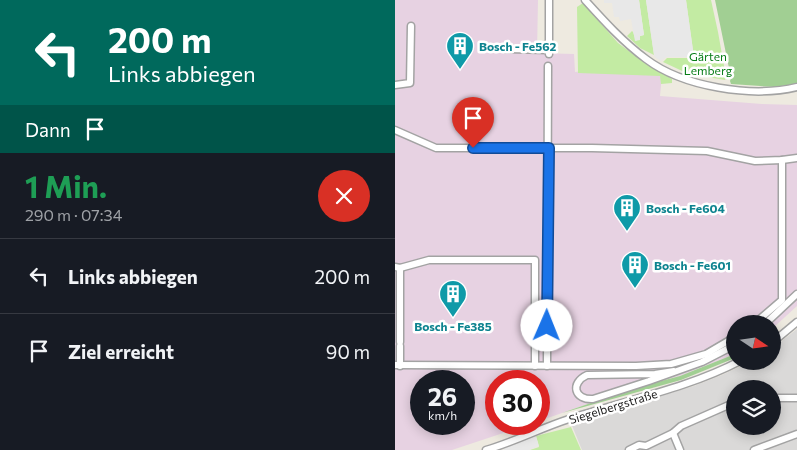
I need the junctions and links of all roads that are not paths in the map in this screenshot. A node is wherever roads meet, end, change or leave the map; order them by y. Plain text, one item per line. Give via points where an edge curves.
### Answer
1 (549, 0) edge
2 (585, 0) edge
3 (411, 26) dead end
4 (505, 49) dead end
5 (549, 66) dead end
6 (395, 85) edge
7 (797, 87) edge
8 (395, 130) edge
9 (549, 148) junction
10 (797, 158) edge
11 (782, 160) junction
12 (398, 268) edge
13 (797, 294) edge
14 (764, 315) edge
15 (775, 315) edge
16 (797, 322) edge
17 (781, 335) edge
18 (726, 342) edge
19 (726, 350) edge
20 (398, 366) edge
21 (535, 366) junction
22 (547, 366) junction
23 (726, 369) edge
24 (674, 371) junction
25 (626, 375) junction
26 (627, 388) junction
27 (781, 398) edge
28 (797, 398) edge
29 (726, 406) edge
30 (673, 433) junction
31 (797, 434) edge
32 (491, 449) edge
33 (629, 450) edge
34 (681, 450) edge
35 (754, 450) edge

1 - 4 street via 549,52
2 - 7 street via 634,50 675,75 708,86 740,91
3 - 6 street via 410,83
5 - 9 street
8 - 9 street via 436,148
9 - 11 street via 707,151 755,161
9 - 22 street
10 - 11 street
11 - 14 street via 782,300
12 - 20 street
12 - 21 street via 429,260 535,260
13 - 15 street
16 - 17 street
18 - 22 street via 706,354 671,364
19 - 24 street
20 - 21 street
21 - 22 street
23 - 32 street, Siegelbergstraße via 687,384 568,419
24 - 25 street
24 - 26 street
25 - 26 street via 632,381
25 - 26 street via 587,375 580,378 577,391 579,396 593,399
27 - 28 street
29 - 30 street via 681,426
30 - 33 street
30 - 34 street
31 - 35 street

